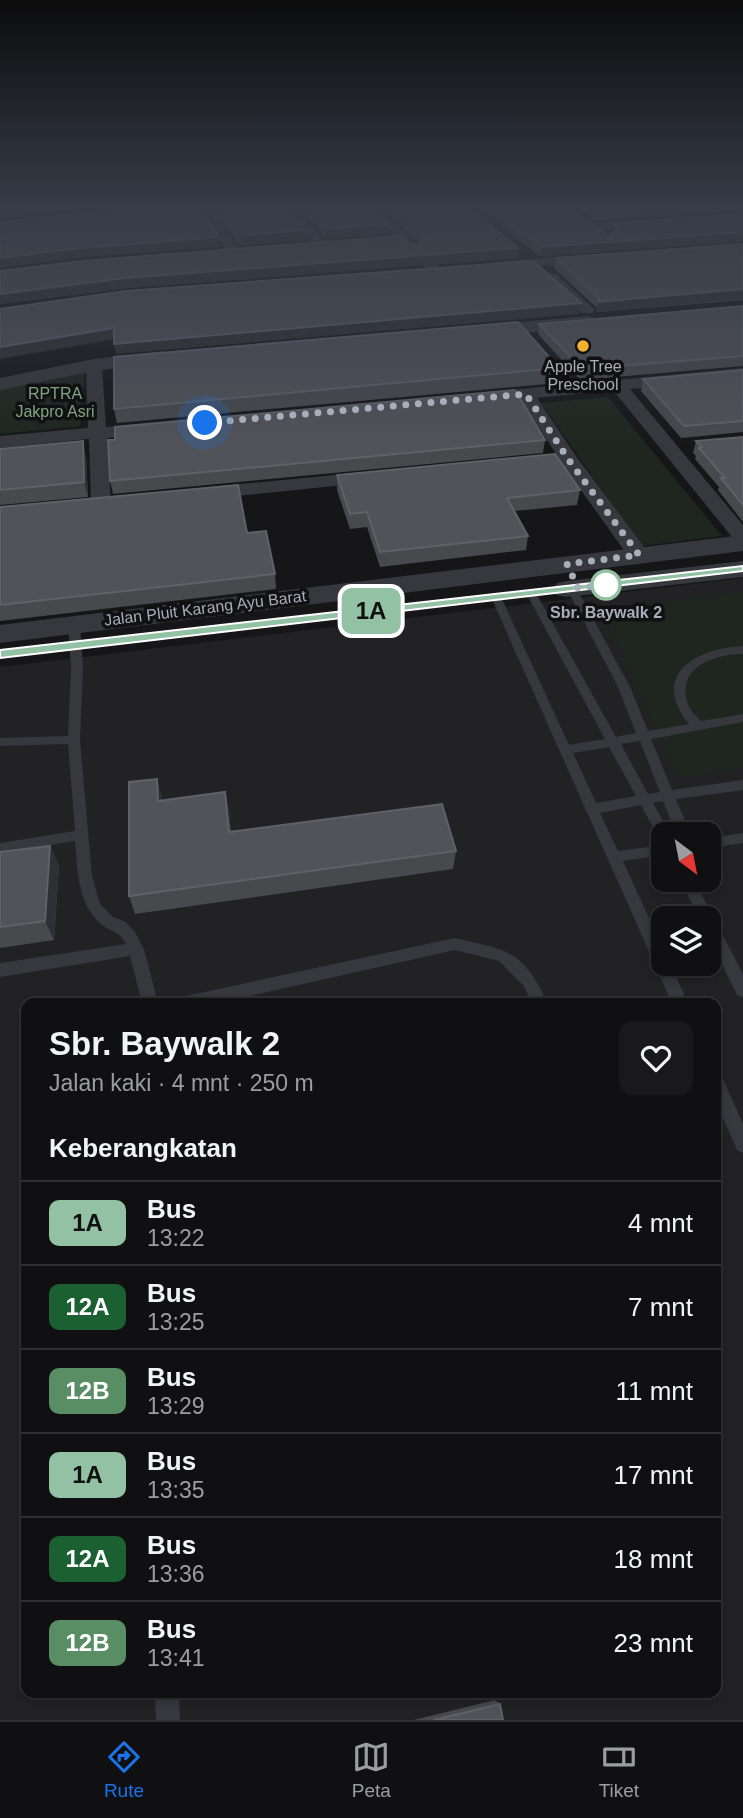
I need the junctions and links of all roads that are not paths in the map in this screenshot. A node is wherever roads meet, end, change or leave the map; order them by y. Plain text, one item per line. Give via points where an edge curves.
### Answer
1 (567, 288) edge
2 (597, 313) junction
3 (521, 328) junction
4 (536, 345) edge
5 (94, 365) junction
6 (0, 370) edge
7 (560, 372) edge
8 (743, 373) edge
9 (0, 384) edge
10 (618, 385) junction
11 (576, 390) junction
12 (526, 394) junction
13 (457, 400) edge
14 (167, 427) edge
15 (98, 433) junction
16 (0, 442) edge
17 (694, 445) edge
18 (669, 447) junction
19 (568, 459) junction
20 (499, 465) edge
21 (390, 476) edge
22 (184, 496) edge
23 (76, 506) edge
24 (743, 541) edge
25 (639, 555) junction
26 (743, 569) edge
27 (572, 580) junction
28 (525, 582) junction
29 (491, 585) junction
30 (0, 634) edge
31 (74, 635) junction
32 (743, 650) edge
33 (0, 654) edge
34 (743, 718) edge
35 (697, 725) junction
36 (643, 735) junction
37 (74, 740) junction
38 (613, 741) junction
39 (0, 742) edge
40 (566, 750) junction
41 (743, 785) edge
42 (668, 795) junction
43 (646, 799) junction
44 (593, 809) junction
45 (658, 822) edge
46 (679, 822) edge
47 (83, 835) junction
48 (743, 838) edge
49 (721, 841) edge
50 (0, 848) edge
51 (651, 852) edge
52 (615, 857) junction
53 (721, 947) edge
54 (136, 949) junction
55 (0, 970) edge
56 (743, 990) edge
57 (149, 998) edge
58 (210, 998) edge
59 (536, 998) edge
60 (678, 998) edge
61 (721, 1094) edge
62 (743, 1144) edge
63 (167, 1698) edge
64 (168, 1720) edge

1 - 2 street
2 - 3 street
2 - 3 street via 456,327
3 - 4 street
5 - 6 street via 178,350 61,357
5 - 9 street
5 - 15 street
7 - 11 street
8 - 10 street
10 - 11 street
10 - 18 street
11 - 12 street
12 - 13 street
12 - 19 street
14 - 15 street
15 - 16 street
15 - 23 street via 108,503
17 - 18 street
18 - 24 street
19 - 20 street
19 - 25 street
21 - 22 street
24 - 25 street, Jalan Pluit Karang Ayu Barat
25 - 27 street, Jalan Pluit Karang Ayu Barat
26 - 27 street, Jalan Pluit Karang Ayu Barat
27 - 28 street, Jalan Pluit Karang Ayu Barat
27 - 36 lane
28 - 29 street, Jalan Pluit Karang Ayu Barat
28 - 38 lane
29 - 31 street, Jalan Pluit Karang Ayu Barat
29 - 40 lane
30 - 31 street, Jalan Pluit Karang Ayu Barat
31 - 33 street, Jalan Pluit Karang Ayu Barat
31 - 37 lane
32 - 35 lane via 710,654 689,665 679,683 681,704
34 - 35 lane
35 - 36 lane
36 - 38 lane
36 - 42 lane
37 - 39 lane
37 - 47 lane
38 - 40 lane
38 - 43 lane
40 - 44 lane
41 - 42 lane
42 - 43 lane
42 - 46 lane
43 - 44 lane
43 - 45 lane
44 - 52 lane
47 - 50 lane
47 - 54 lane via 85,876 94,907 108,922 121,926
48 - 49 lane
51 - 52 lane
52 - 60 lane
53 - 56 lane
54 - 55 lane
54 - 57 lane
58 - 59 lane via 455,944 504,956 530,982
61 - 62 lane
63 - 64 lane

